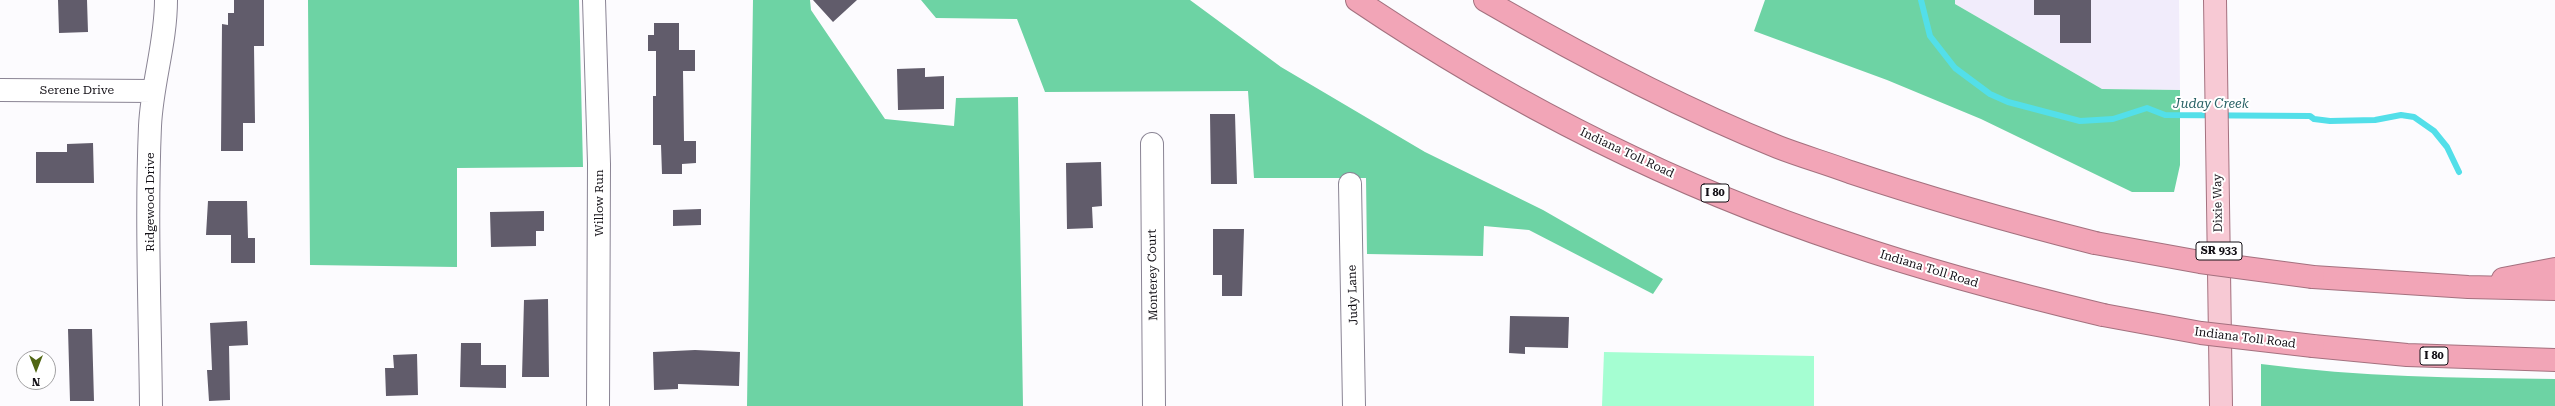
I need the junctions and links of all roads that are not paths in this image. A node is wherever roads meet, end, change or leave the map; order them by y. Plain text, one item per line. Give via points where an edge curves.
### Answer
1 (166, 0) edge
2 (594, 0) edge
3 (1357, 0) edge
4 (1485, 0) edge
5 (2215, 0) edge
6 (0, 90) edge
7 (154, 91) junction
8 (1152, 144) dead end
9 (1350, 184) dead end
10 (2555, 269) edge
11 (2468, 287) junction
12 (2555, 288) edge
13 (2555, 360) edge
14 (151, 406) edge
15 (598, 406) edge
16 (1154, 406) edge
17 (1354, 406) edge
18 (2221, 406) edge

1 - 7 street, Ridgewood Drive via 162,56
2 - 15 street, Willow Run via 599,164
3 - 13 highway, Indiana Toll Road / I 80, bridge via 1509,95 1589,136 1721,196 1841,242 2005,292 2103,315 2202,332 2313,346 2408,356
4 - 11 highway, bridge via 1581,56 1690,109 1779,147 1910,192 2095,243 2200,262 2313,277
5 - 18 main road, Dixie Way / SR 933
6 - 7 street, Serene Drive
7 - 14 street, Ridgewood Drive via 149,156
8 - 16 street, Monterey Court
9 - 17 street, Judy Lane
10 - 11 highway
11 - 12 highway

